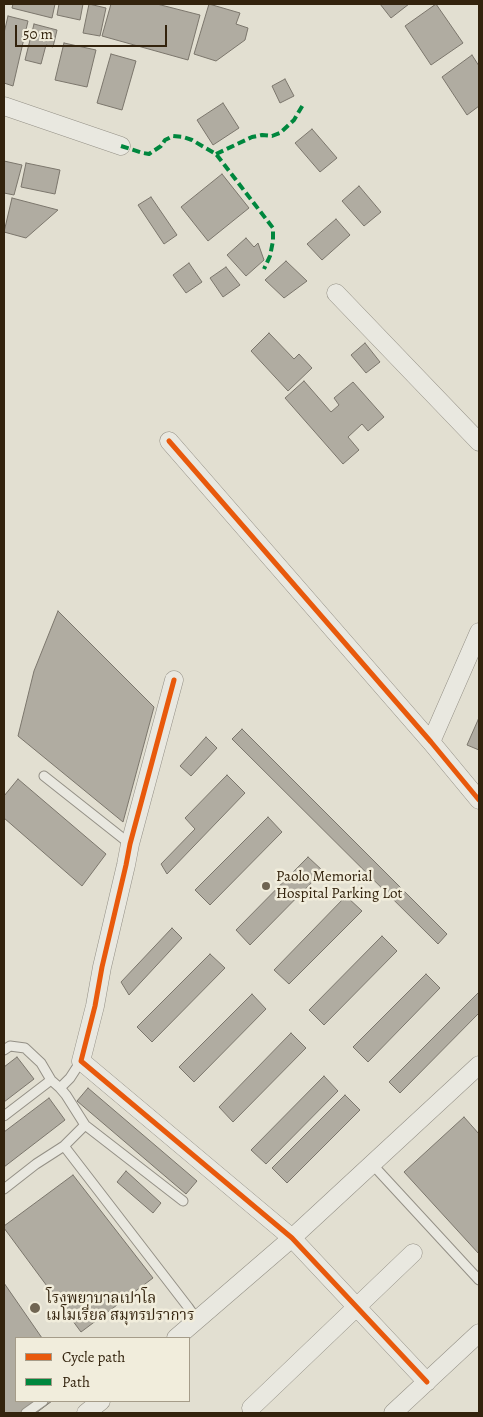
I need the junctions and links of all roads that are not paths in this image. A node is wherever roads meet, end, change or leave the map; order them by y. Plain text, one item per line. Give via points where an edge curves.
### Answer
1 (4, 106) edge
2 (121, 146) dead end
3 (336, 293) dead end
4 (169, 441) dead end
5 (479, 442) edge
6 (479, 632) edge
7 (174, 680) dead end
8 (430, 742) junction
9 (44, 776) dead end
10 (479, 800) edge
11 (130, 844) junction
12 (4, 1050) edge
13 (81, 1061) junction
14 (479, 1065) edge
15 (51, 1080) junction
16 (60, 1088) junction
17 (4, 1116) edge
18 (85, 1125) junction
19 (64, 1146) junction
20 (372, 1164) junction
21 (4, 1189) edge
22 (183, 1201) dead end
23 (292, 1238) junction
24 (413, 1253) dead end
25 (479, 1280) edge
26 (357, 1308) junction
27 (197, 1320) junction
28 (479, 1333) edge
29 (177, 1337) edge
30 (427, 1382) junction
31 (42, 1402) edge
32 (100, 1402) edge
33 (250, 1408) dead end
34 (26, 1413) edge
35 (86, 1413) edge
36 (393, 1413) edge

1 - 2 street
3 - 5 street
4 - 8 street
6 - 8 street
7 - 11 street
8 - 10 street
9 - 11 lane
11 - 13 street
12 - 15 lane via 10,1046 24,1048 41,1063
13 - 16 lane
13 - 23 street
14 - 20 street
15 - 16 lane
15 - 17 lane
16 - 18 lane
18 - 19 lane
18 - 22 lane
19 - 21 lane
19 - 27 lane
20 - 23 street
20 - 25 lane
23 - 26 street
23 - 27 street
24 - 26 street
26 - 30 street
26 - 33 street
27 - 29 street
28 - 30 street
30 - 36 street
31 - 34 lane
32 - 35 street

